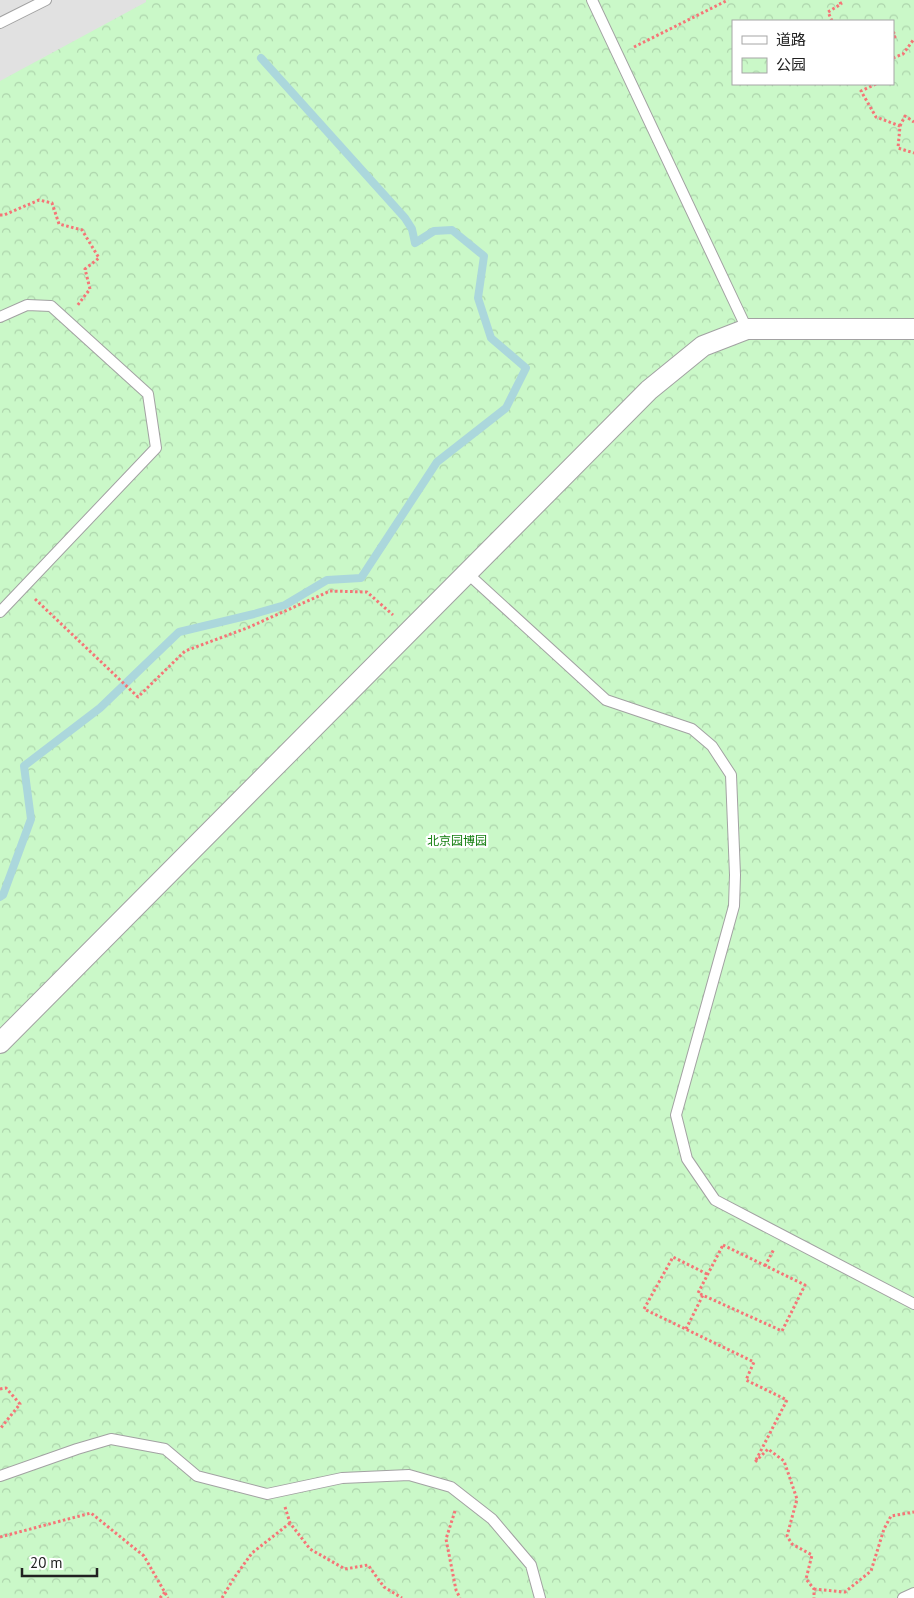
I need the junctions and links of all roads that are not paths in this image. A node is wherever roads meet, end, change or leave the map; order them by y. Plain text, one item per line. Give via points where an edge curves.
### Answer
1 (46, 0) edge
2 (592, 0) edge
3 (0, 23) edge
4 (0, 317) edge
5 (747, 329) junction
6 (914, 329) edge
7 (466, 573) junction
8 (0, 612) edge
9 (0, 1043) edge
10 (914, 1304) edge
11 (0, 1476) edge
12 (914, 1593) edge
13 (540, 1598) edge
14 (903, 1598) edge

1 - 3 lane
2 - 5 lane
4 - 8 lane via 27,305 51,306 148,394 156,448
5 - 6 street
5 - 7 street via 703,346 649,390
7 - 9 street
7 - 10 lane via 606,700 692,729 712,746 731,775 734,906 676,1115 686,1159 715,1200
11 - 13 lane via 111,1439 165,1449 197,1476 267,1494 342,1478 408,1476 451,1487 492,1519 531,1565
12 - 14 lane

